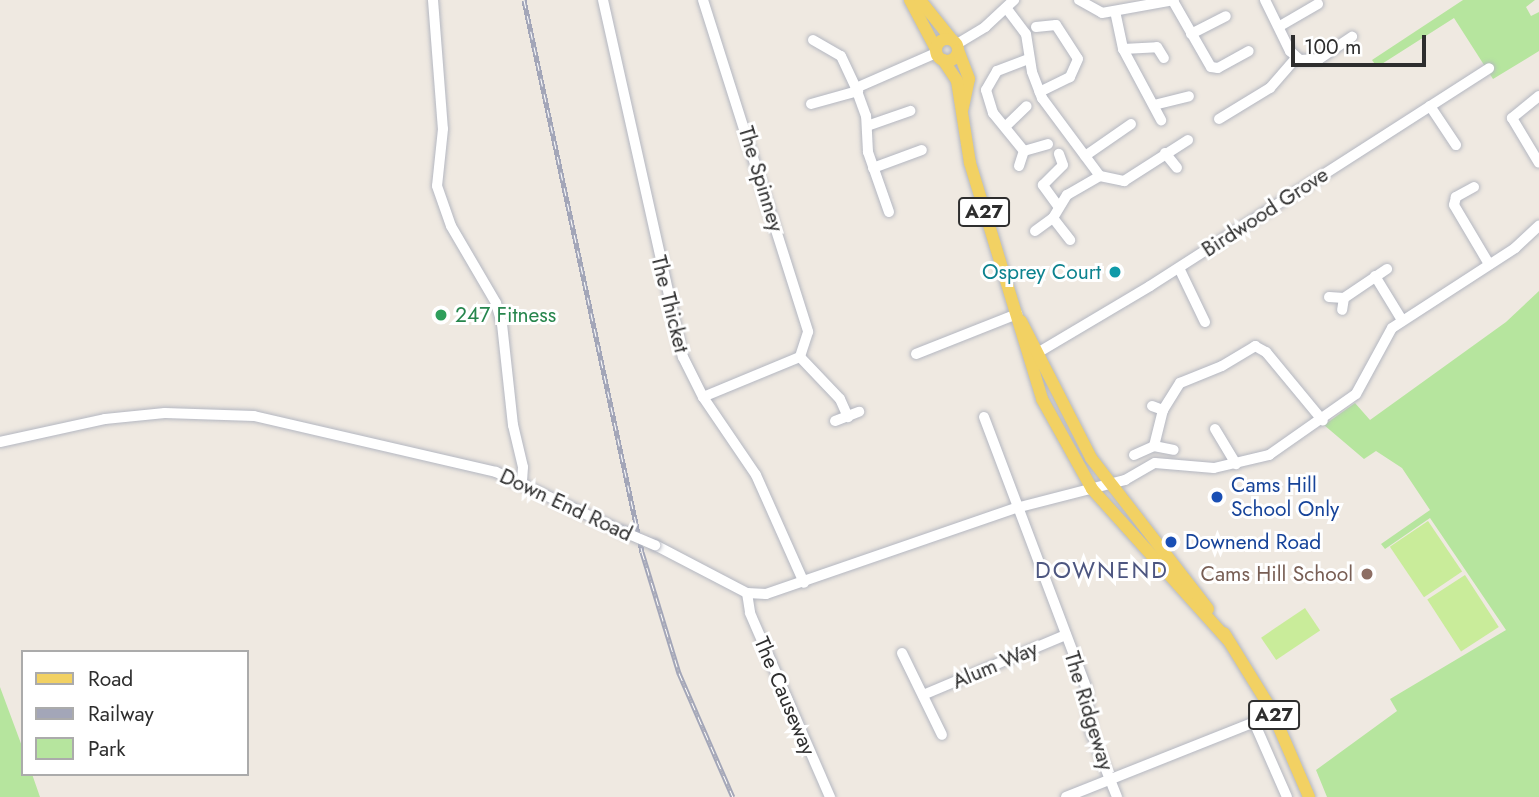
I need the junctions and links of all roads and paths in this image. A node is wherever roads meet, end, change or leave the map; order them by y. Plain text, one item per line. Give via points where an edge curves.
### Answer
1 (433, 0) edge
2 (603, 0) edge
3 (703, 0) edge
4 (910, 0) edge
5 (920, 0) edge
6 (1014, 0) edge
7 (1079, 0) edge
8 (1173, 0) edge
9 (1265, 0) edge
10 (1137, 3) edge
11 (1318, 4) dead end
12 (1007, 9) junction
13 (1115, 11) junction
14 (1302, 13) junction
15 (1226, 16) dead end
16 (1308, 23) dead end
17 (1280, 26) junction
18 (1036, 27) dead end
19 (1191, 34) junction
20 (1352, 37) dead end
21 (813, 40) dead end
22 (956, 44) junction
23 (1123, 49) junction
24 (938, 54) junction
25 (1247, 56) dead end
26 (1164, 58) dead end
27 (1296, 58) junction
28 (1029, 59) junction
29 (1489, 68) dead end
30 (857, 90) junction
31 (1039, 92) junction
32 (1189, 96) dead end
33 (1539, 96) edge
34 (811, 104) dead end
35 (1154, 105) junction
36 (1027, 106) dead end
37 (1430, 106) junction
38 (963, 108) junction
39 (910, 111) dead end
40 (1219, 119) dead end
41 (1161, 120) dead end
42 (1131, 124) dead end
43 (867, 126) junction
44 (1005, 127) junction
45 (1188, 140) dead end
46 (1048, 144) dead end
47 (1456, 145) dead end
48 (922, 150) dead end
49 (1024, 151) junction
50 (1165, 153) junction
51 (1059, 154) dead end
52 (1085, 156) junction
53 (1539, 163) edge
54 (1019, 166) dead end
55 (873, 168) junction
56 (1177, 168) dead end
57 (1100, 176) junction
58 (1474, 187) dead end
59 (1058, 206) junction
60 (889, 212) dead end
61 (1053, 218) junction
62 (1539, 226) edge
63 (1035, 232) dead end
64 (1070, 240) dead end
65 (1489, 264) junction
66 (1179, 268) junction
67 (1387, 269) dead end
68 (1376, 276) junction
69 (1329, 297) dead end
70 (1344, 298) junction
71 (1342, 310) dead end
72 (1017, 316) junction
73 (1402, 320) junction
74 (1205, 322) dead end
75 (1039, 352) junction
76 (916, 354) dead end
77 (800, 357) junction
78 (703, 397) junction
79 (1152, 406) dead end
80 (1163, 410) junction
81 (859, 412) dead end
82 (848, 417) junction
83 (984, 417) dead end
84 (835, 421) dead end
85 (1323, 421) junction
86 (1215, 429) dead end
87 (0, 442) edge
88 (1154, 446) junction
89 (1174, 450) dead end
90 (1134, 455) dead end
91 (1236, 464) junction
92 (522, 483) junction
93 (1110, 484) junction
94 (1092, 489) junction
95 (1016, 508) junction
96 (804, 583) junction
97 (747, 593) junction
98 (1066, 635) junction
99 (1227, 639) junction
100 (902, 653) dead end
101 (923, 695) junction
102 (942, 735) dead end
103 (1110, 779) junction
104 (830, 797) edge
105 (1066, 797) edge
106 (1117, 797) edge
107 (1287, 797) edge
108 (1309, 797) edge

1 - 92 street via 443,129 437,186 451,226 496,303
2 - 78 street, The Thicket via 675,333
3 - 77 street, The Spinney via 808,332
4 - 24 main road, A27
5 - 22 main road, A27
6 - 12 street
7 - 13 street via 1096,12
8 - 10 street
8 - 19 street
9 - 17 street
10 - 13 street
11 - 14 street
12 - 22 street
12 - 28 street via 1026,34
13 - 23 street
14 - 16 street
14 - 17 street
15 - 19 street
17 - 27 street
18 - 31 street via 1056,26 1082,51 1070,77
19 - 25 street via 1211,67
20 - 27 street via 1314,61
21 - 30 street via 841,57
22 - 24 main road via 941,40
22 - 24 main road via 954,59
22 - 38 main road, A27 via 970,79
23 - 26 street via 1157,47
23 - 35 street
24 - 30 street
24 - 38 main road, A27 via 957,81
27 - 40 street via 1276,84
28 - 31 street
28 - 44 street via 997,71 987,86 987,102
29 - 37 street, Birdwood Grove
30 - 34 street
30 - 43 street
31 - 52 street
32 - 35 street
33 - 53 street via 1512,118
35 - 41 street
36 - 44 street
37 - 47 street
37 - 66 street, Birdwood Grove
38 - 72 main road, A27 via 970,163
39 - 43 street
42 - 52 street
43 - 55 street
44 - 49 street
45 - 50 street
46 - 49 street
48 - 55 street
49 - 54 street
50 - 56 street
50 - 57 street via 1124,181
51 - 59 street via 1062,164 1043,185
52 - 57 street
55 - 60 street
57 - 59 street via 1067,195
58 - 65 street via 1456,197 1454,205
59 - 61 street
61 - 63 street
61 - 64 street
62 - 65 street
65 - 73 street
66 - 74 street
66 - 75 street, Birdwood Grove
67 - 68 street
68 - 70 street
68 - 73 street
69 - 70 street
70 - 71 street
72 - 75 main road, A27
72 - 76 street
72 - 94 main road, A27 via 1042,399
73 - 85 street via 1378,346 1364,384
75 - 93 main road, A27 via 1077,437
77 - 78 street
77 - 82 street via 840,399
78 - 96 street, The Thicket via 756,475
79 - 80 street
80 - 85 street via 1180,383 1255,346 1266,352
80 - 88 street
81 - 82 street
82 - 84 street
83 - 95 street, The Ridgeway
85 - 91 street via 1271,454
86 - 91 street
87 - 92 street, Down End Road via 105,419 165,413 242,415 443,457
88 - 89 street
88 - 90 street
91 - 93 street via 1214,468 1155,463
92 - 97 street, Down End Road, bridge
93 - 94 street
93 - 99 main road, A27 via 1198,593
94 - 95 street
94 - 99 main road, A27
95 - 96 street
95 - 98 street, The Ridgeway
96 - 97 street via 766,594
97 - 104 street, The Causeway via 750,613
98 - 101 street, Alum Way
98 - 103 street, The Ridgeway via 1086,687 1091,732
99 - 108 main road, A27 via 1271,709
100 - 101 street
101 - 102 street
103 - 105 street
103 - 106 street, The Ridgeway
103 - 107 street via 1254,722

